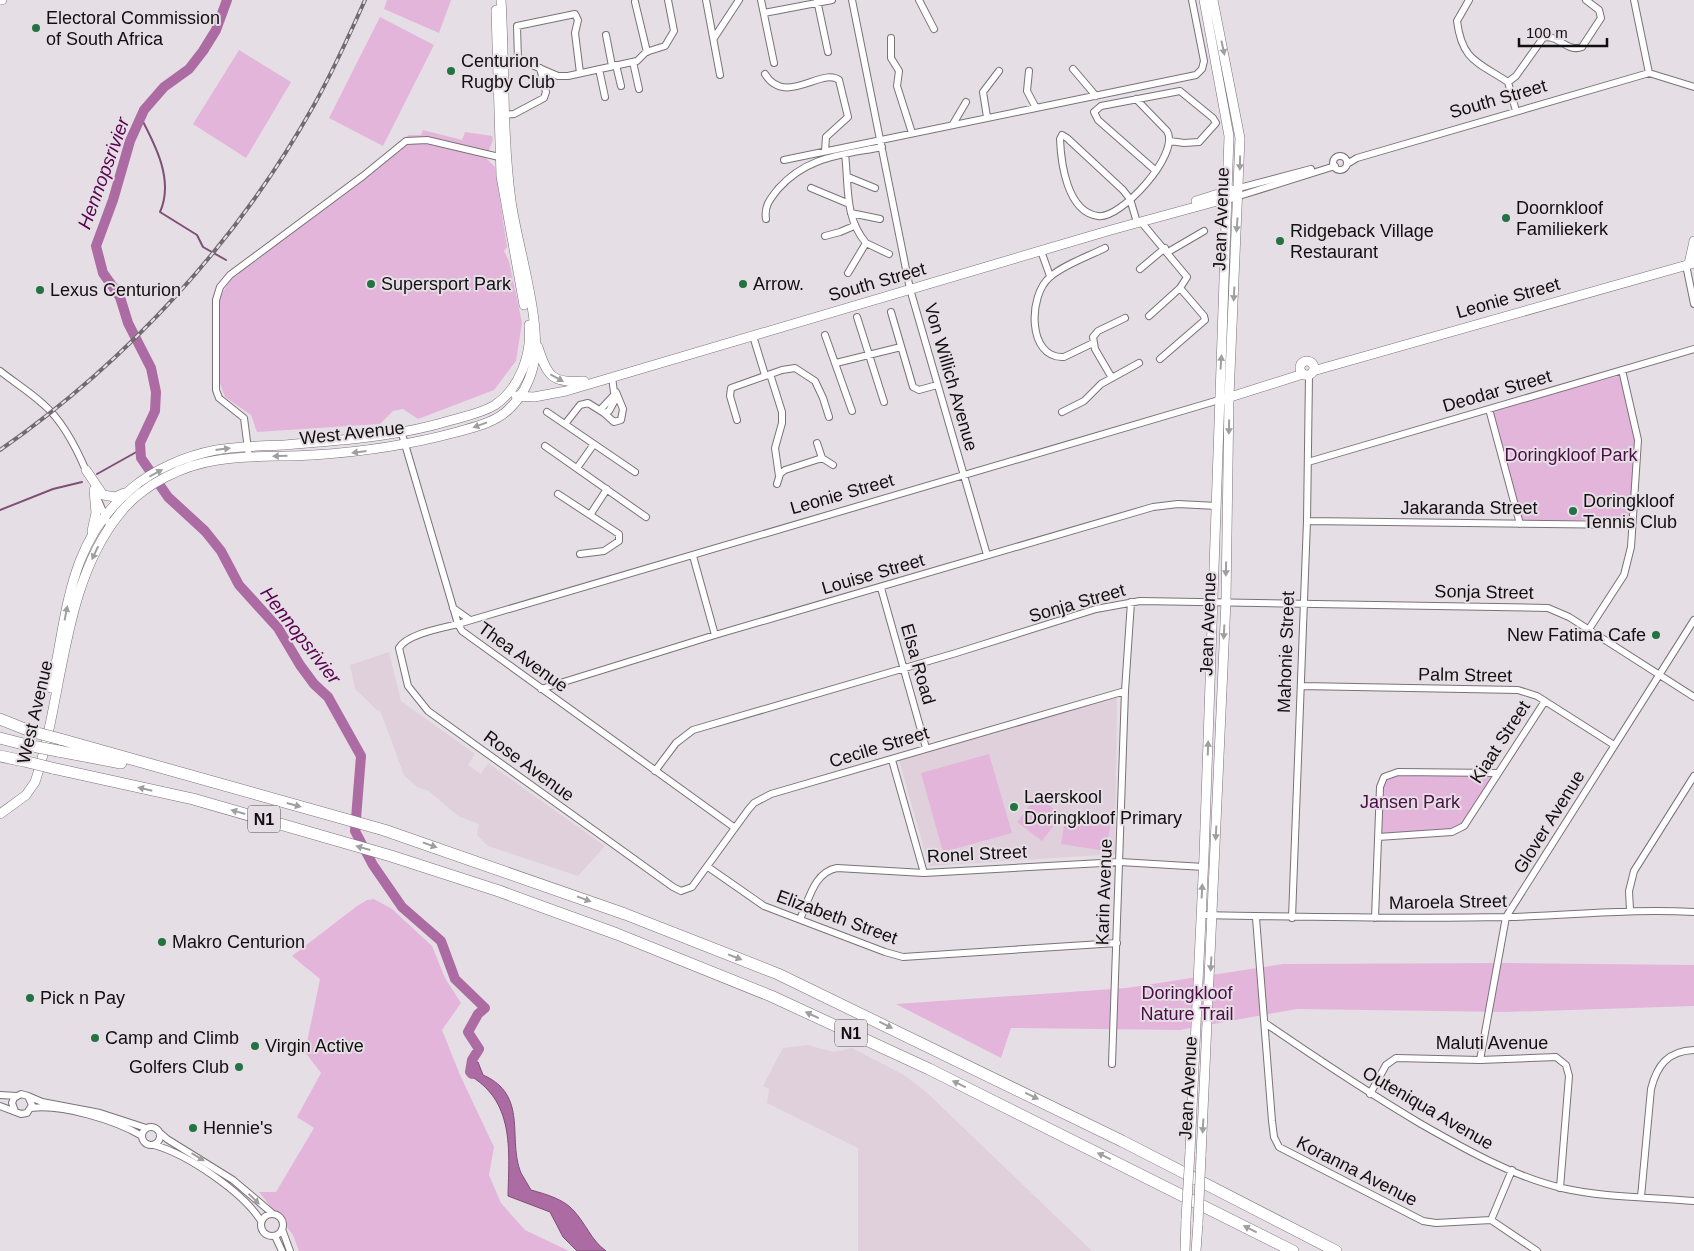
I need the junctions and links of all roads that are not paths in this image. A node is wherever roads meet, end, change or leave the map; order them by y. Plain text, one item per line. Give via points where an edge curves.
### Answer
1 (495, 0) edge
2 (501, 0) edge
3 (668, 0) edge
4 (706, 0) edge
5 (739, 0) edge
6 (761, 0) edge
7 (832, 0) edge
8 (852, 0) edge
9 (1192, 0) edge
10 (1204, 0) edge
11 (1213, 0) edge
12 (1469, 0) edge
13 (1586, 0) edge
14 (1634, 0) edge
15 (818, 1) edge
16 (922, 1) edge
17 (635, 2) dead end
18 (764, 13) junction
19 (934, 29) dead end
20 (606, 35) dead end
21 (714, 38) junction
22 (891, 38) dead end
23 (647, 52) junction
24 (828, 52) dead end
25 (500, 60) junction
26 (518, 60) junction
27 (634, 62) junction
28 (774, 63) dead end
29 (614, 66) junction
30 (540, 68) junction
31 (599, 69) junction
32 (1073, 69) dead end
33 (1223, 70) junction
34 (999, 71) dead end
35 (1029, 71) dead end
36 (580, 73) junction
37 (1649, 73) junction
38 (765, 74) dead end
39 (720, 75) dead end
40 (1508, 82) junction
41 (621, 86) dead end
42 (1694, 87) edge
43 (639, 90) dead end
44 (605, 96) dead end
45 (1096, 96) junction
46 (1136, 99) junction
47 (966, 102) dead end
48 (1036, 108) junction
49 (1516, 111) junction
50 (500, 115) junction
51 (987, 118) junction
52 (953, 124) junction
53 (912, 134) junction
54 (1170, 141) junction
55 (882, 144) junction
56 (825, 152) junction
57 (845, 154) junction
58 (499, 157) junction
59 (1344, 157) junction
60 (1357, 158) junction
61 (784, 160) dead end
62 (1334, 164) junction
63 (1347, 164) junction
64 (1156, 171) junction
65 (848, 177) junction
66 (811, 188) dead end
67 (875, 188) dead end
68 (1239, 192) junction
69 (1228, 195) junction
70 (1130, 199) junction
71 (848, 203) junction
72 (851, 213) junction
73 (766, 219) dead end
74 (880, 219) dead end
75 (1139, 221) junction
76 (854, 226) junction
77 (1204, 231) dead end
78 (825, 236) dead end
79 (866, 244) junction
80 (1694, 244) edge
81 (1105, 248) dead end
82 (1166, 250) junction
83 (1041, 251) junction
84 (889, 254) dead end
85 (1690, 264) edge
86 (1140, 269) dead end
87 (848, 273) dead end
88 (1050, 276) junction
89 (1180, 288) junction
90 (910, 290) junction
91 (1694, 304) edge
92 (891, 312) dead end
93 (1149, 316) dead end
94 (857, 317) dead end
95 (1125, 318) dead end
96 (826, 335) dead end
97 (753, 336) junction
98 (536, 339) junction
99 (1093, 343) junction
100 (901, 347) junction
101 (1694, 349) edge
102 (870, 356) junction
103 (1160, 359) dead end
104 (836, 363) junction
105 (1139, 363) dead end
106 (1307, 370) junction
107 (1622, 370) junction
108 (0, 371) edge
109 (768, 374) junction
110 (612, 377) junction
111 (1112, 378) junction
112 (602, 380) junction
113 (937, 385) junction
114 (614, 392) junction
115 (508, 393) junction
116 (519, 397) junction
117 (1229, 397) junction
118 (1219, 400) junction
119 (884, 402) dead end
120 (1489, 409) junction
121 (602, 411) junction
122 (852, 411) dead end
123 (547, 412) dead end
124 (1062, 412) dead end
125 (829, 417) dead end
126 (737, 420) dead end
127 (566, 424) junction
128 (402, 434) junction
129 (818, 443) dead end
130 (594, 444) junction
131 (405, 445) junction
132 (545, 446) dead end
133 (248, 447) junction
134 (248, 457) junction
135 (822, 458) junction
136 (1308, 462) junction
137 (832, 465) dead end
138 (177, 467) junction
139 (577, 468) junction
140 (86, 470) junction
141 (635, 472) dead end
142 (779, 476) junction
143 (964, 476) junction
144 (777, 484) dead end
145 (137, 488) junction
146 (607, 489) junction
147 (94, 490) junction
148 (1228, 492) junction
149 (558, 494) dead end
150 (1217, 506) junction
151 (590, 515) junction
152 (105, 517) junction
153 (646, 517) dead end
154 (1307, 521) junction
155 (1520, 524) junction
156 (1632, 525) junction
157 (110, 526) junction
158 (1216, 536) junction
159 (90, 538) junction
160 (580, 554) dead end
161 (986, 555) junction
162 (693, 556) junction
163 (881, 588) junction
164 (1214, 601) junction
165 (1226, 601) junction
166 (1130, 602) junction
167 (1302, 603) junction
168 (453, 607) junction
169 (470, 620) junction
170 (1694, 620) edge
171 (458, 624) junction
172 (1589, 629) junction
173 (715, 635) junction
174 (406, 640) joint
175 (904, 668) junction
176 (1660, 675) junction
177 (1301, 686) junction
178 (541, 689) junction
179 (1125, 691) junction
180 (1694, 696) edge
181 (1545, 701) junction
182 (0, 719) edge
183 (0, 727) edge
184 (30, 731) junction
185 (0, 738) edge
186 (59, 745) junction
187 (1614, 745) junction
188 (926, 748) junction
189 (0, 756) edge
190 (892, 760) junction
191 (1219, 764) junction
192 (655, 770) junction
193 (1498, 772) junction
194 (1694, 776) edge
195 (1689, 784) junction
196 (1694, 792) edge
197 (0, 808) edge
198 (1206, 810) junction
199 (0, 814) edge
200 (735, 828) junction
201 (1378, 837) junction
202 (1204, 856) junction
203 (1120, 862) junction
204 (1185, 864) junction
205 (708, 867) junction
206 (1204, 867) junction
207 (924, 873) junction
208 (681, 891) joint
209 (1630, 910) junction
210 (1694, 912) edge
211 (1201, 915) junction
212 (1213, 915) junction
213 (1506, 917) junction
214 (1256, 918) junction
215 (1292, 918) junction
216 (1376, 918) junction
217 (800, 919) junction
218 (1117, 943) junction
219 (1199, 963) junction
220 (1265, 1023) junction
221 (1694, 1050) edge
222 (1480, 1060) junction
223 (1112, 1064) dead end
224 (1370, 1094) junction
225 (0, 1095) edge
226 (16, 1096) junction
227 (28, 1096) junction
228 (0, 1106) edge
229 (31, 1108) junction
230 (15, 1110) junction
231 (146, 1128) junction
232 (159, 1132) junction
233 (142, 1136) junction
234 (154, 1145) junction
235 (1512, 1170) junction
236 (238, 1183) junction
237 (1560, 1188) junction
238 (232, 1191) junction
239 (1642, 1197) junction
240 (1694, 1201) edge
241 (272, 1213) junction
242 (1490, 1220) junction
243 (261, 1221) junction
244 (282, 1229) junction
245 (275, 1236) junction
246 (282, 1251) edge
247 (290, 1251) edge
248 (1185, 1251) edge
249 (1196, 1251) edge
250 (1293, 1251) edge
251 (1336, 1251) edge
252 (1536, 1251) edge

1 - 25 street, West Avenue
2 - 25 street, West Avenue
3 - 23 street via 673,36 665,46
4 - 21 street
5 - 21 street
6 - 18 street
7 - 15 street
8 - 55 street, Von Willich Avenue
9 - 45 street via 1204,61 1199,73
10 - 33 street, Jean Avenue
11 -> 33 street, Jean Avenue
12 - 40 street via 1457,21 1463,49 1471,58
13 - 40 street via 1599,10 1601,18 1582,47 1573,48 1552,37 1543,38 1516,76
14 - 37 street
15 - 18 street
15 - 24 street
16 - 19 street via 925,16
17 - 23 street
18 - 28 street
20 - 29 street
21 - 39 street
22 - 53 street via 891,58 899,71 897,86
23 - 27 street
25 - 26 street
25 - 50 street, West Avenue
26 - 30 street
26 - 36 street via 517,26 575,14
27 - 29 street
27 - 43 street
29 - 31 street
29 - 41 street
30 - 36 street via 558,76
30 - 50 street via 546,92 544,98 514,114
31 - 36 street
31 - 44 street
32 - 45 street
33 -> 68 street, Jean Avenue via 1239,129
33 - 69 street, Jean Avenue via 1229,131
34 - 51 street via 983,92
35 - 48 street via 1027,91
37 - 42 street
37 - 49 street, South Street
38 - 56 street via 771,82 786,87 830,78 839,80 848,117 826,137
40 - 49 street
45 - 48 street
46 - 54 street via 1167,131
46 - 54 street via 1178,90 1216,122 1199,142
46 - 64 street via 1101,106 1094,113
47 - 52 street
48 - 51 street
49 - 60 street, South Street
50 - 58 street, West Avenue
50 - 98 street, West Avenue via 511,200
51 - 52 street
52 - 53 street
53 - 55 street
54 - 64 street
55 - 56 street
55 - 57 street
55 - 90 street, Von Willich Avenue
56 - 61 street
57 - 65 street
57 - 73 street via 813,162 794,172 770,199 765,211
58 - 115 street, West Avenue via 529,337 524,365
58 - 133 street via 427,140 406,141 224,281 216,303 216,390 219,398 244,418
59 - 60 street, South Street
59 - 62 street via 1338,156
59 - 63 street
60 - 63 street, South Street
62 - 63 street via 1343,169
62 - 68 street, South Street
64 - 70 street
65 - 67 street
65 - 71 street
66 - 71 street
68 - 69 street, South Street
68 -> 117 street, Jean Avenue
69 - 75 street, South Street
118 -> 69 street, Jean Avenue
70 - 70 street via 1067,138 1061,136 1068,187 1079,205 1100,217
70 - 75 street
71 - 72 street
72 - 74 street
72 - 76 street
75 - 82 street
75 - 83 street, South Street
76 - 78 street
76 - 79 street
77 - 82 street
79 - 84 street
79 - 87 street
80 - 85 street
81 - 88 street
82 - 86 street
82 - 89 street via 1187,277
83 - 88 street
83 - 90 street, South Street
85 - 91 street
85 - 106 street, Leonie Street
88 - 99 street via 1034,304 1041,346 1060,357
89 - 93 street
89 - 103 street via 1205,320
90 - 97 street, South Street
90 - 113 street, Von Willich Avenue
92 - 100 street
94 - 102 street
95 - 99 street via 1098,332
96 - 104 street
97 - 109 street
97 - 110 street, South Street
98 -> 112 street via 546,370 555,378 566,382
98 - 116 street, West Avenue via 533,369
99 - 111 street
100 - 102 street
100 - 113 street via 914,388 919,390
101 - 107 street, Deodar Street
102 - 104 street
102 - 119 street
104 - 122 street
105 - 111 street
106 - 117 street, Leonie Street
106 - 136 street, Mahonie Street via 1310,388
107 - 120 street, Deodar Street
107 - 156 street via 1638,440
108 - 140 street via 44,404 65,431
109 - 125 street via 795,368 811,378 820,391
109 - 126 street via 733,386 730,390
109 - 142 street via 782,412 775,448
110 - 112 street, South Street
110 - 114 street
111 - 124 street via 1084,401
112 - 116 street, South Street via 546,395
113 - 143 street, Von Willich Avenue
114 - 121 street
114 - 121 street via 623,410 622,418 614,422
115 - 116 street, South Street
115 - 128 street, West Avenue via 482,411
116 -> 131 street, West Avenue via 508,410 486,423
117 - 118 street, Leonie Street
117 -> 148 street, Jean Avenue
118 - 143 street, Leonie Street
118 - 150 street, Jean Avenue
120 - 136 street, Deodar Street
120 - 155 street
121 - 127 street via 590,404 578,405
123 - 127 street
127 - 130 street
128 - 131 street, Thea Avenue
128 - 133 street, West Avenue
129 - 135 street
130 - 139 street
130 - 141 street
131 -> 134 street, West Avenue via 350,453
131 - 168 street, Thea Avenue
132 - 139 street
133 - 134 street
138 -> 133 street, West Avenue via 199,454
134 - 138 street, West Avenue
135 - 137 street
135 - 142 street via 785,470
136 - 154 street, Mahonie Street
138 - 145 street, West Avenue
139 - 146 street
140 - 145 street via 104,495 115,497
140 - 147 street
142 - 144 street
143 - 161 street, Von Willich Avenue
143 - 162 street, Leonie Street
145 - 152 street, West Avenue
145 - 157 street, West Avenue
146 - 151 street
146 - 153 street
147 - 152 street
147 - 159 street via 96,517
148 - 158 street via 1223,501 1221,533
148 -> 165 street, Jean Avenue
149 - 151 street
150 - 158 street, Jean Avenue
150 - 161 street, Louise Street via 1178,504 1153,507
151 - 160 street via 619,534 620,538 604,550
152 - 157 street
152 - 159 street, West Avenue
154 - 155 street, Jakaranda Street
154 - 167 street, Mahonie Street
155 - 156 street, Jakaranda Street
156 - 172 street via 1624,575
157 -> 199 street, West Avenue via 83,580 35,782 26,795
158 - 164 street, Jean Avenue
197 -> 159 street, West Avenue via 23,791 33,773 72,583 78,561
161 - 163 street, Louise Street
162 - 169 street, Leonie Street
162 - 173 street
163 - 173 street, Louise Street
163 - 175 street, Elsa Road
164 - 165 street, Sonja Street
164 - 166 street, Sonja Street
198 -> 164 street, Jean Avenue
165 - 167 street, Sonja Street
165 -> 191 street, Jean Avenue
166 - 175 street, Sonja Street via 1096,609
166 - 179 street, Karin Avenue
167 - 172 street, Sonja Street via 1548,608
167 - 177 street, Mahonie Street
168 - 169 street
168 - 171 street, Thea Avenue
169 - 171 street, Leonie Street
170 - 176 street, Glover Avenue
171 - 174 street, Leonie Street
171 - 178 street, Thea Avenue via 474,642
172 - 176 street, Sonja Street
173 - 178 street, Louise Street
174 - 208 street, Rose Avenue via 399,651 408,686 428,711
175 - 188 street, Elsa Road
175 - 192 street, Sonja Street via 693,730 676,743
176 - 180 street, Sonja Street
176 - 187 street, Glover Avenue
177 - 181 street, Palm Street via 1518,690
177 - 215 street, Mahonie Street
178 - 192 street, Thea Avenue
179 - 188 street, Cecile Street
179 - 203 street, Karin Avenue
181 - 187 street, Palm Street
181 - 193 street, Kiaat Street
182 - 184 highway
183 - 184 highway
184 - 186 highway, bridge
185 - 186 highway, N1, bridge via 27,745
186 -> 251 highway, N1 via 196,778 384,830 624,914 778,974 1096,1128
187 - 213 street, Glover Avenue
188 - 190 street, Cecile Street
250 -> 189 highway, N1, bridge via 929,1069 771,996 617,934 499,891 335,839 193,799
190 - 200 street, Cecile Street via 771,794 754,803
190 - 207 street
191 - 198 street via 1215,770 1212,805
191 -> 212 street, Jean Avenue
192 - 200 street, Thea Avenue
193 - 201 street, Kiaat Street via 1467,822 1458,830
193 - 201 street via 1398,772 1386,776 1381,784
194 - 195 street
195 - 196 street
195 - 209 street via 1634,871
198 - 202 street, Jean Avenue
200 - 205 street, Cecile Street
201 - 216 street
202 - 204 street, Ronel Street
202 - 206 street, Jean Avenue
203 - 204 street, Ronel Street
203 - 207 street, Ronel Street
203 - 218 street, Karin Avenue
204 - 206 street, Ronel Street
205 - 208 street, Cecile Street via 692,887
205 - 217 street, Elizabeth Street via 764,906
211 -> 206 street, Jean Avenue
207 - 217 street, Ronel Street via 830,870 816,882
209 - 210 street, Maroela Street
209 - 213 street, Maroela Street
211 - 212 street, Maroela Street
211 - 219 street, Jean Avenue
212 - 214 street, Maroela Street
212 - 219 street via 1206,927
212 -> 249 street, Jean Avenue, bridge
213 - 216 street, Maroela Street
213 - 222 street, Glover Avenue
214 - 215 street, Maroela Street
214 - 220 street
215 - 216 street, Maroela Street
217 - 218 street, Elizabeth Street via 903,957
218 - 223 street, Karin Avenue
219 - 248 street, Jean Avenue, bridge
220 - 224 street, Outeniqua Avenue
220 - 242 street, Koranna Avenue via 1273,1130 1280,1147 1423,1221
221 - 239 street via 1673,1054 1664,1062 1651,1089
222 - 224 street, Maluti Avenue via 1396,1058 1386,1065
222 - 237 street, Maluti Avenue via 1551,1056 1566,1065 1570,1076
224 - 235 street, Outeniqua Avenue via 1453,1143
225 - 226 street
226 - 227 street
226 - 230 street via 12,1103
227 - 229 street
227 - 231 street
228 - 230 street
229 - 230 street via 24,1114
229 - 233 street via 65,1110
231 - 232 street via 154,1127
231 - 233 street
232 - 234 street via 160,1138
232 -> 236 street
233 - 234 street via 146,1144
234 - 238 street via 191,1163
235 - 237 street, Outeniqua Avenue
235 - 242 street
236 - 238 street
236 -> 241 street
237 - 239 street, Outeniqua Avenue
238 - 243 street
239 - 240 street, Outeniqua Avenue
241 - 243 street
241 - 244 street via 281,1218
242 - 252 street
243 - 245 street via 262,1232
244 - 245 street
244 - 247 street
245 - 246 street

